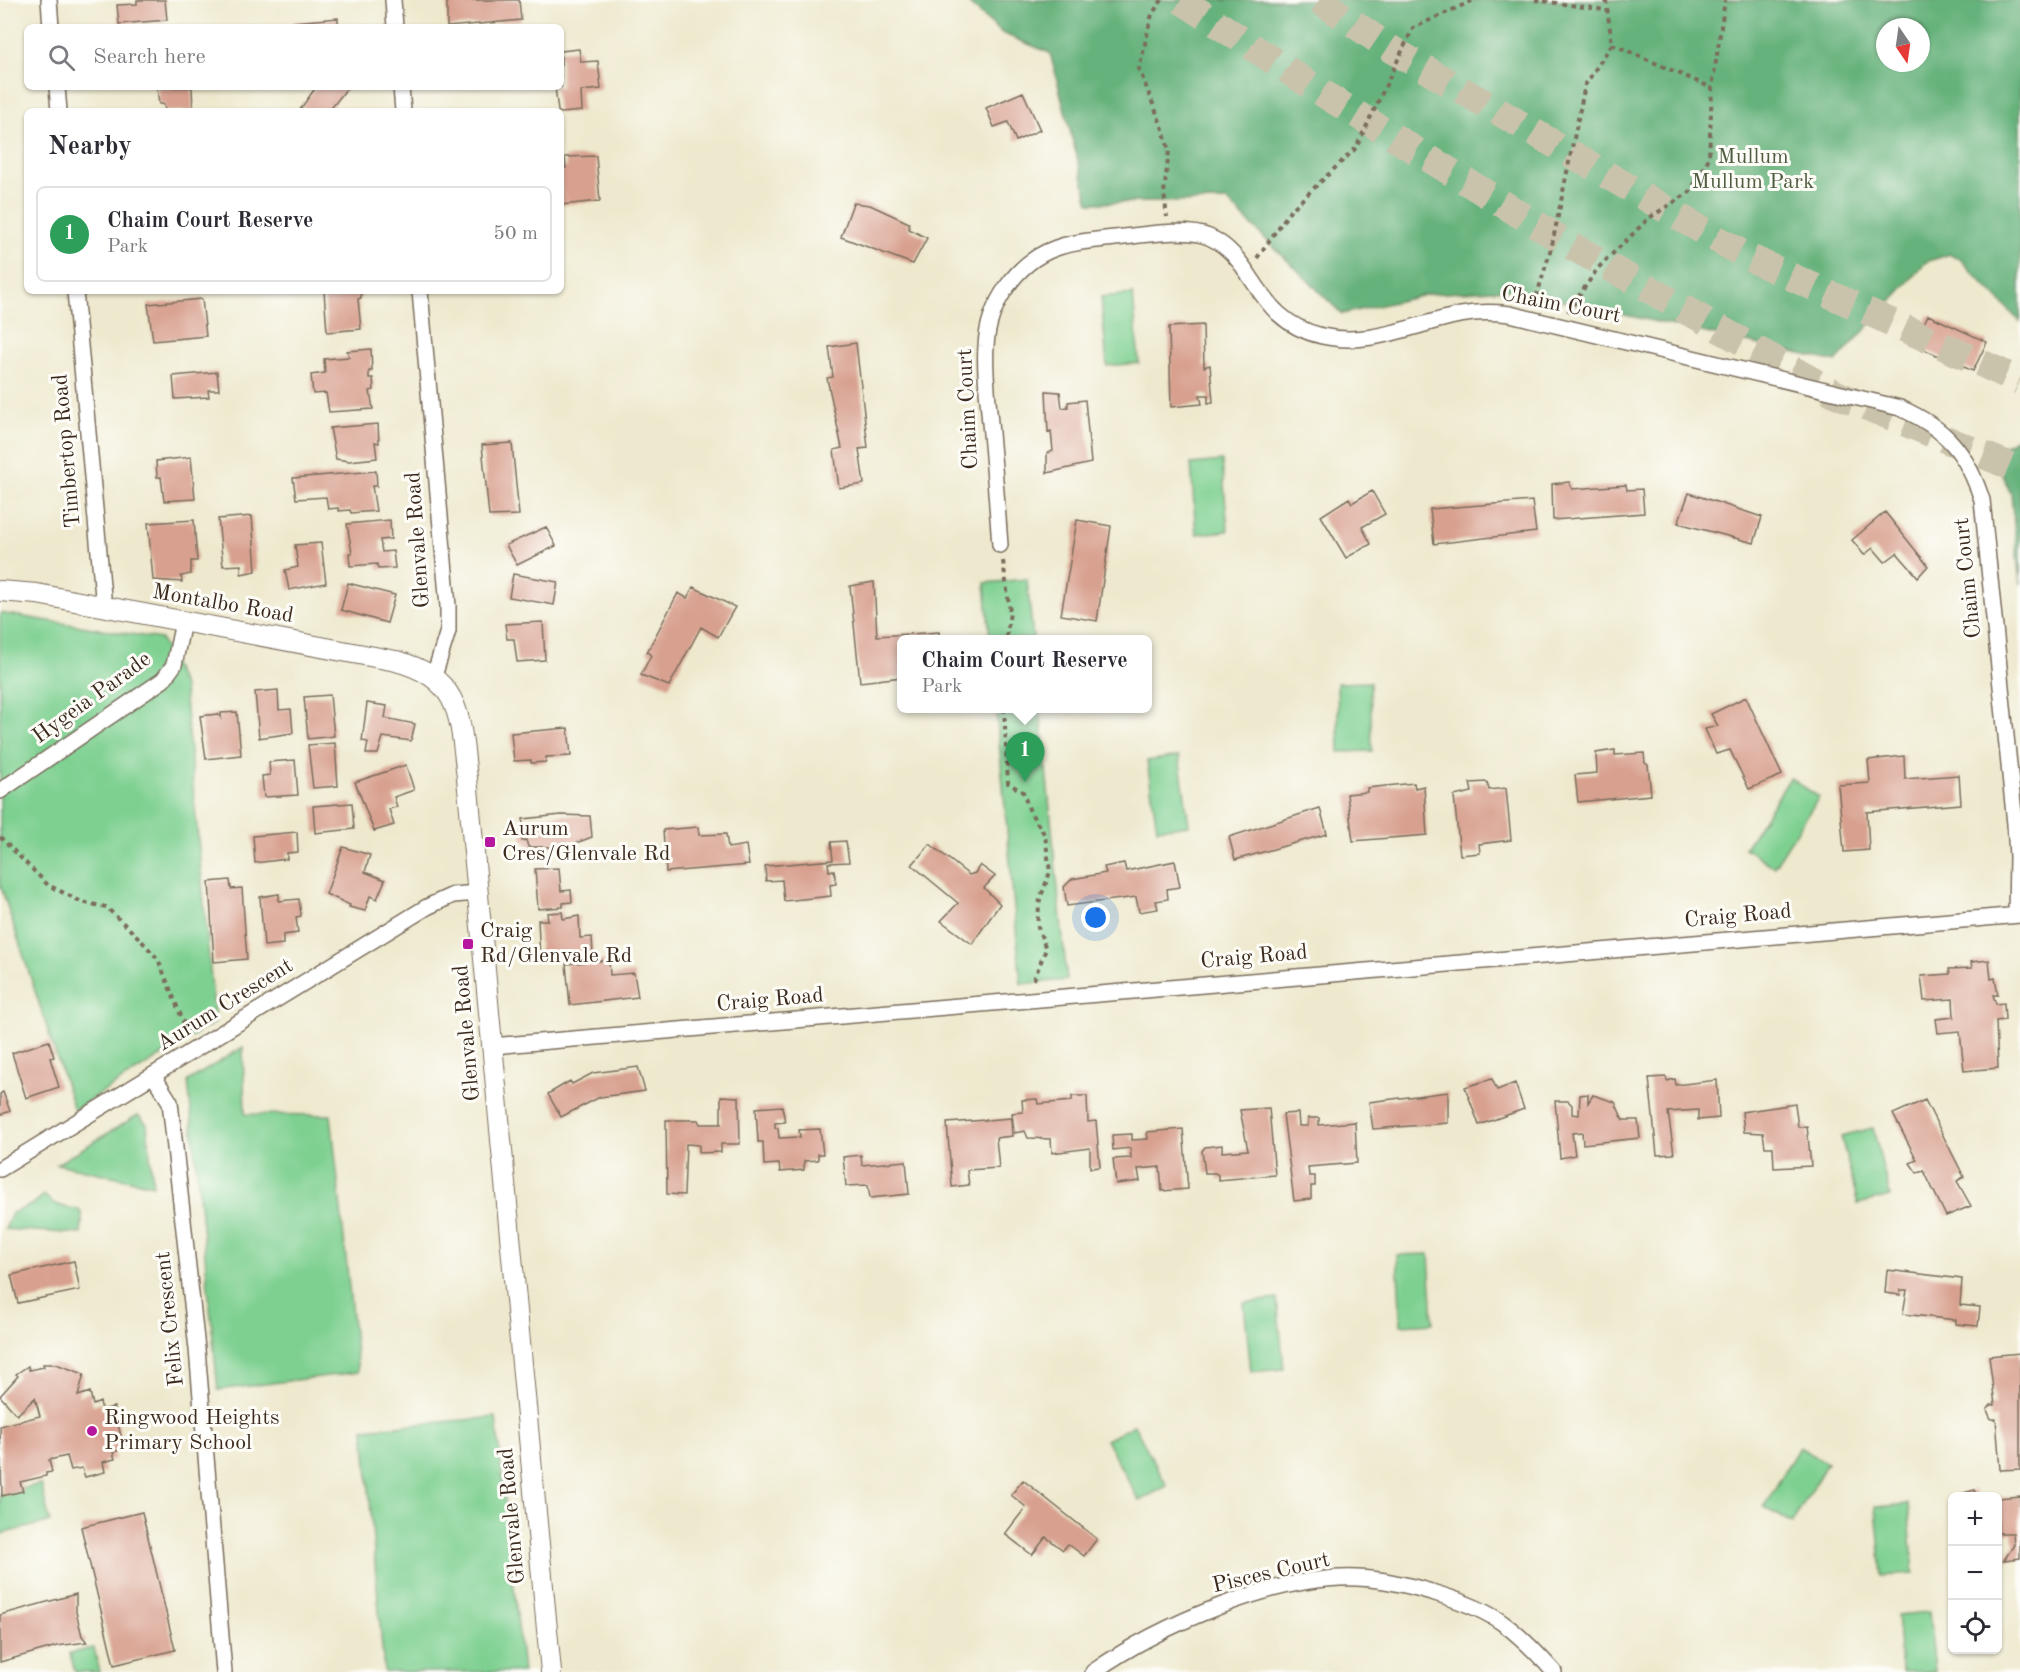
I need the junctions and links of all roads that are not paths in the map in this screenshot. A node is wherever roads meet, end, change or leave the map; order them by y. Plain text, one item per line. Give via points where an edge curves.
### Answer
1 (49, 0) edge
2 (393, 0) edge
3 (51, 24) edge
4 (395, 24) edge
5 (57, 90) edge
6 (401, 90) edge
7 (59, 108) edge
8 (403, 108) edge
9 (75, 294) edge
10 (420, 294) edge
11 (1000, 545) road end
12 (0, 591) edge
13 (104, 607) junction
14 (183, 622) junction
15 (434, 676) junction
16 (0, 792) edge
17 (2019, 860) edge
18 (478, 892) junction
19 (2018, 915) edge
20 (492, 1046) junction
21 (153, 1075) junction
22 (0, 1169) edge
23 (224, 1672) edge
24 (551, 1672) edge
25 (1093, 1672) edge
26 (1554, 1672) edge

1 - 3 street
2 - 4 street
5 - 7 street
6 - 8 street
9 - 13 street, Timbertop Road
10 - 15 street, Glenvale Road via 448,606 448,631
11 - 17 street, Chaim Court via 986,369 987,334 996,304 1030,263 1057,248 1102,240 1197,234 1223,245 1234,254 1264,300 1283,317 1308,331 1333,338 1373,338 1468,314 1530,316 1890,405 1931,423 1956,447 1972,473 1985,515
12 - 13 street, Montalbo Road
13 - 14 street, Montalbo Road
14 - 15 street, Montalbo Road via 396,661
14 - 16 street, Hygeia Parade via 174,665 163,680
15 - 18 street, Glenvale Road via 451,695 463,741
17 - 19 street, Chaim Court
18 - 20 street, Glenvale Road
18 - 21 street, Aurum Crescent via 453,895 427,907
19 - 20 street, Craig Road
20 - 24 street, Glenvale Road
21 - 22 street, Aurum Crescent
21 - 23 street, Felix Crescent via 170,1102
25 - 26 street, Pisces Court via 1149,1638 1210,1610 1299,1585 1357,1578 1417,1587 1482,1611 1505,1625

